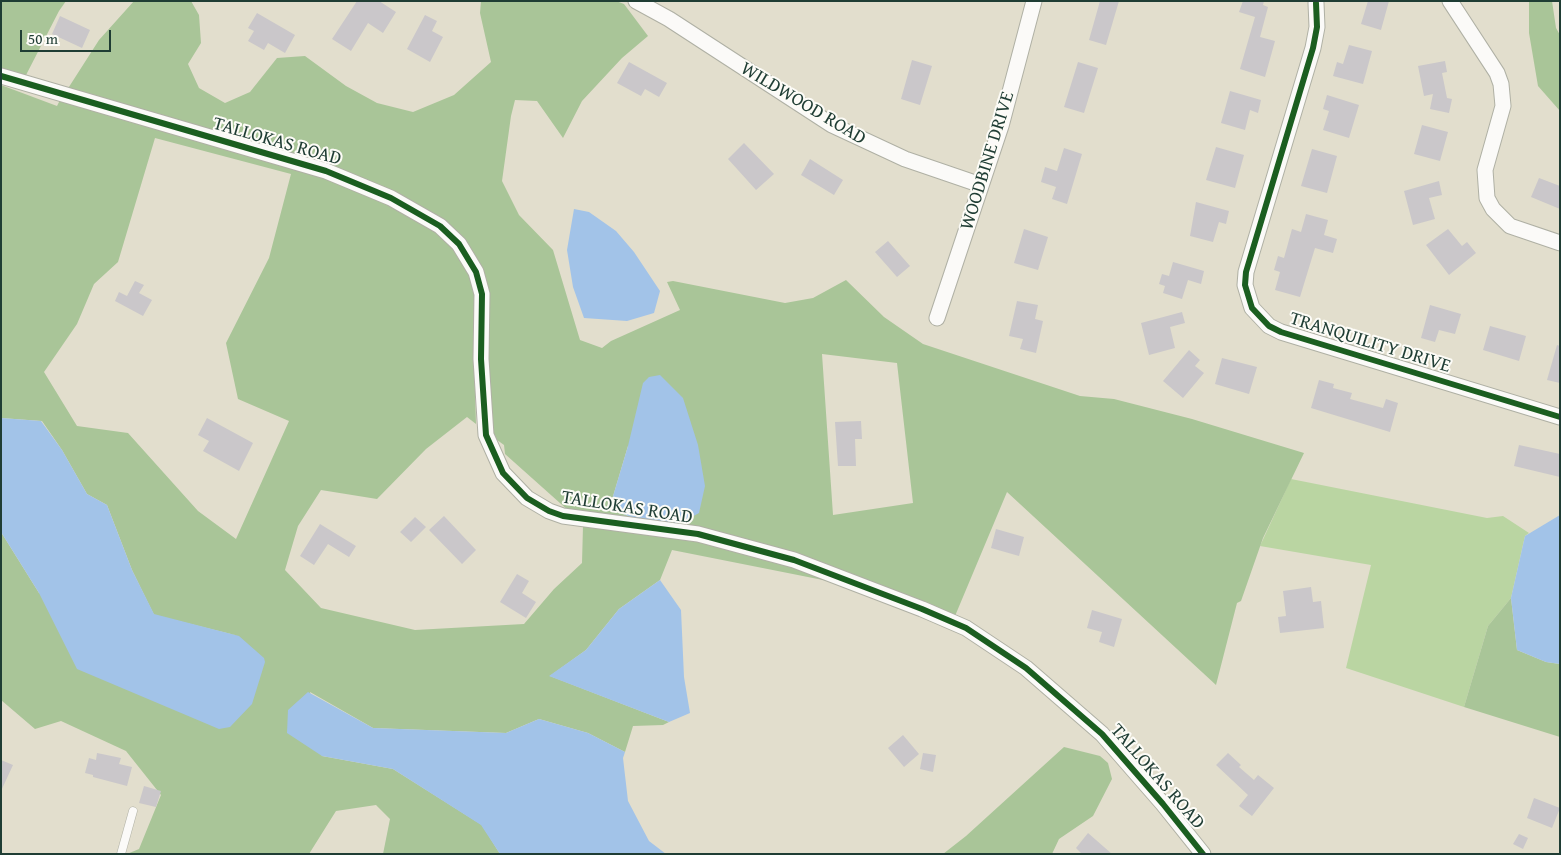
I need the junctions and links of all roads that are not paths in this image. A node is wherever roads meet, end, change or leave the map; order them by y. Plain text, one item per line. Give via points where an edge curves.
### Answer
1 (636, 1) edge
2 (1034, 1) edge
3 (1450, 1) edge
4 (1316, 3) dead end
5 (1, 76) edge
6 (981, 185) junction
7 (1560, 243) edge
8 (936, 318) dead end
9 (1560, 417) edge
10 (133, 811) dead end
11 (121, 854) edge
12 (1203, 854) edge

1 - 6 street, WILDWOOD ROAD via 832,125 905,159
2 - 6 street, WOODBINE DRIVE via 1001,126
3 - 7 street via 1501,84 1503,106 1485,170 1487,198 1510,226
4 - 9 street, TRANQUILITY DRIVE via 1317,26 1313,48 1246,272 1245,285 1252,308 1269,326 1281,332
5 - 12 street, TALLOKAS ROAD via 335,174 397,201 440,226 460,244 476,272 482,294 481,358 486,435 503,473 527,498 564,516 698,534 794,560 966,628 1026,668 1102,734
6 - 8 street, WOODBINE DRIVE
10 - 11 lane

